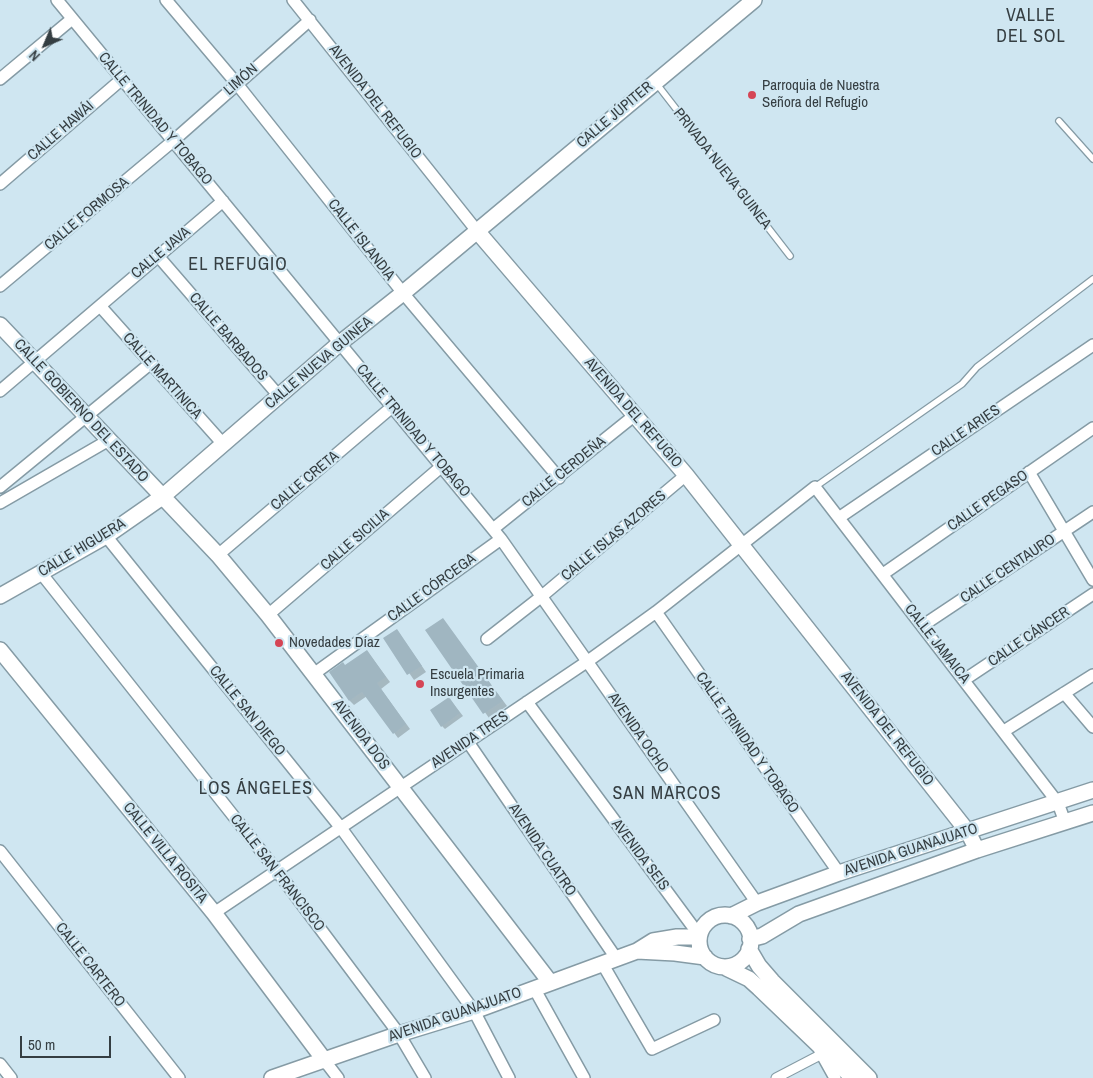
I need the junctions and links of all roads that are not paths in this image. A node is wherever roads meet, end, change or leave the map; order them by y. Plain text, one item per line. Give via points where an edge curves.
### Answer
1 (57, 0) edge
2 (166, 0) edge
3 (293, 0) edge
4 (754, 0) edge
5 (72, 19) junction
6 (310, 20) junction
7 (0, 79) edge
8 (122, 79) junction
9 (654, 81) junction
10 (237, 84) junction
11 (1059, 121) dead end
12 (173, 141) junction
13 (1093, 159) edge
14 (0, 184) edge
15 (223, 201) junction
16 (477, 231) junction
17 (158, 256) junction
18 (790, 256) dead end
19 (1093, 279) edge
20 (0, 286) edge
21 (404, 293) junction
22 (100, 306) junction
23 (0, 325) edge
24 (340, 343) junction
25 (1091, 350) edge
26 (34, 362) junction
27 (151, 363) junction
28 (0, 391) edge
29 (279, 396) junction
30 (392, 407) junction
31 (635, 415) junction
32 (87, 416) junction
33 (1093, 428) edge
34 (110, 440) junction
35 (224, 445) junction
36 (442, 466) junction
37 (1030, 472) junction
38 (686, 475) junction
39 (558, 478) junction
40 (0, 486) edge
41 (815, 487) junction
42 (162, 497) junction
43 (0, 502) edge
44 (1093, 512) edge
45 (840, 517) junction
46 (494, 528) junction
47 (1065, 531) junction
48 (106, 536) junction
49 (502, 539) junction
50 (741, 544) junction
51 (218, 555) junction
52 (41, 573) junction
53 (883, 574) junction
54 (1093, 580) edge
55 (1093, 594) edge
56 (0, 596) edge
57 (542, 596) junction
58 (656, 612) junction
59 (268, 615) junction
60 (922, 626) junction
61 (487, 639) dead end
62 (0, 650) edge
63 (588, 661) junction
64 (315, 673) junction
65 (1093, 674) edge
66 (964, 680) junction
67 (1064, 694) junction
68 (527, 702) junction
69 (1093, 727) edge
70 (1004, 731) junction
71 (468, 742) junction
72 (399, 787) junction
73 (1093, 790) edge
74 (1058, 802) junction
75 (1093, 813) edge
76 (1065, 822) junction
77 (341, 828) junction
78 (968, 832) junction
79 (976, 850) junction
80 (0, 851) edge
81 (277, 871) junction
82 (839, 873) junction
83 (757, 903) junction
84 (214, 913) junction
85 (731, 916) junction
86 (699, 936) junction
87 (750, 944) junction
88 (637, 951) junction
89 (705, 957) junction
90 (609, 960) junction
91 (724, 967) junction
92 (550, 982) junction
93 (534, 988) junction
94 (474, 1010) junction
95 (714, 1020) dead end
96 (400, 1034) junction
97 (820, 1049) junction
98 (325, 1060) junction
99 (0, 1064) edge
100 (11, 1078) edge
101 (179, 1078) edge
102 (272, 1078) edge
103 (338, 1078) edge
104 (425, 1078) edge
105 (509, 1078) edge
106 (584, 1078) edge
107 (776, 1078) edge
108 (835, 1078) edge
109 (853, 1078) edge
110 (869, 1078) edge

1 - 5 street, CALLE TRINIDAD Y TOBAGO
2 - 10 street, CALLE ISLANDIA
3 - 6 street, AVENIDA DEL REFUGIO
4 - 9 street, CALLE JÚPITER
5 - 7 street
5 - 8 street, CALLE TRINIDAD Y TOBAGO
6 - 10 street, LIMÓN
6 - 16 street, AVENIDA DEL REFUGIO
8 - 12 street, CALLE TRINIDAD Y TOBAGO
8 - 14 street, CALLE HAWÁI
9 - 16 street, CALLE JÚPITER
9 - 18 lane, PRIVADA NUEVA GUINEA
10 - 12 street, LIMÓN
10 - 21 street, CALLE ISLANDIA
11 - 13 lane
12 - 15 street, CALLE TRINIDAD Y TOBAGO
12 - 20 street, CALLE FORMOSA
15 - 17 street, CALLE JAVA
15 - 24 street, CALLE TRINIDAD Y TOBAGO
16 - 21 street, CALLE NUEVA GUINEA
16 - 31 street, AVENIDA DEL REFUGIO
17 - 22 street, CALLE JAVA
17 - 29 street, CALLE BARBADOS
19 - 41 lane via 977,367 962,384
21 - 24 street, CALLE NUEVA GUINEA
21 - 39 street, CALLE ISLANDIA
22 - 26 street, CALLE JAVA
22 - 27 street, CALLE MARTINICA
23 - 26 street, CALLE GOBIERNO DEL ESTADO
24 - 29 street, CALLE NUEVA GUINEA
24 - 30 street, CALLE TRINIDAD Y TOBAGO
25 - 45 street, CALLE ARIES
26 - 28 street, CALLE JAVA
26 - 32 street, CALLE GOBIERNO DEL ESTADO
27 - 32 street
27 - 35 street, CALLE MARTINICA
29 - 35 street, CALLE NUEVA GUINEA
30 - 36 street, CALLE TRINIDAD Y TOBAGO
30 - 51 street, CALLE CRETA
31 - 38 street, AVENIDA DEL REFUGIO
31 - 39 street, CALLE CERDEÑA
32 - 34 street, CALLE GOBIERNO DEL ESTADO
32 - 40 street
33 - 37 street, CALLE PEGASO
34 - 42 street, CALLE GOBIERNO DEL ESTADO
34 - 43 street
35 - 42 street, CALLE NUEVA GUINEA
36 - 46 street, CALLE TRINIDAD Y TOBAGO
36 - 59 street, CALLE SICILIA
37 - 47 street
37 - 53 street, CALLE PEGASO
38 - 50 street, AVENIDA DEL REFUGIO
38 - 57 street, CALLE ISLAS AZORES
39 - 46 street, CALLE CERDEÑA
41 - 45 street, CALLE JAMAICA
41 - 50 street, AVENIDA TRES
42 - 48 street, CALLE HIGUERA
42 - 51 street, AVENIDA DOS
44 - 47 street, CALLE CENTAURO
45 - 53 street, CALLE JAMAICA
46 - 49 street, CALLE TRINIDAD Y TOBAGO
47 - 54 street
47 - 60 street, CALLE CENTAURO
48 - 52 street, CALLE HIGUERA
48 - 77 street, CALLE SAN DIEGO
49 - 57 street, CALLE TRINIDAD Y TOBAGO
49 - 64 street, CALLE CÓRCEGA
50 - 58 street, AVENIDA TRES
50 - 78 street, AVENIDA DEL REFUGIO
51 - 59 street, AVENIDA DOS
52 - 56 street, CALLE HIGUERA
52 - 81 street, CALLE SAN FRANCISCO
53 - 60 street, CALLE JAMAICA
55 - 66 street, CALLE CÁNCER
57 - 61 street, CALLE ISLAS AZORES
57 - 63 street, CALLE TRINIDAD Y TOBAGO
58 - 63 street, AVENIDA TRES
58 - 82 street, CALLE TRINIDAD Y TOBAGO
59 - 64 street, AVENIDA DOS
60 - 66 street, CALLE JAMAICA
62 - 84 street, CALLE VILLA ROSITA
63 - 68 street, AVENIDA TRES
63 - 83 street, AVENIDA OCHO
64 - 72 street, AVENIDA DOS
65 - 67 street
66 - 70 street, CALLE JAMAICA
67 - 69 street
67 - 70 street
68 - 71 street, AVENIDA TRES
68 - 86 street, AVENIDA SEIS
70 - 74 street, CALLE JAMAICA
71 - 72 street, AVENIDA TRES
71 - 90 street, AVENIDA CUATRO
72 - 77 street, AVENIDA TRES
72 - 92 street, AVENIDA DOS
73 - 74 street, AVENIDA GUANAJUATO
74 - 76 street, CALLE JAMAICA
74 - 78 street, AVENIDA GUANAJUATO
75 - 76 street, AVENIDA GUANAJUATO
76 - 79 street, AVENIDA GUANAJUATO
77 - 81 street, AVENIDA TRES
77 - 94 street, CALLE SAN DIEGO
78 - 79 street, AVENIDA DEL REFUGIO
78 - 82 street, AVENIDA GUANAJUATO
79 - 87 street, AVENIDA GUANAJUATO via 799,914
80 - 101 street, CALLE CARTERO
81 - 84 street, AVENIDA TRES
81 - 96 street, CALLE SAN FRANCISCO
82 - 83 street, AVENIDA GUANAJUATO
83 - 85 street, AVENIDA GUANAJUATO
84 - 98 street, CALLE VILLA ROSITA
85 - 86 street via 711,919
85 - 87 street via 744,924
86 - 88 street, AVENIDA GUANAJUATO via 664,938
86 - 89 street via 700,950
87 - 91 street via 740,962
87 - 110 street via 772,981
88 - 89 street, AVENIDA GUANAJUATO
88 - 90 street, AVENIDA GUANAJUATO
89 - 91 street
90 - 92 street, AVENIDA GUANAJUATO
90 - 95 street, AVENIDA CUATRO via 652,1049
91 - 97 street via 749,979
92 - 93 street, AVENIDA GUANAJUATO
93 - 94 street, AVENIDA GUANAJUATO
93 - 106 street
94 - 96 street, AVENIDA GUANAJUATO
94 - 105 street, CALLE SAN DIEGO
96 - 98 street, AVENIDA GUANAJUATO
96 - 104 street, CALLE SAN FRANCISCO
97 - 107 street
97 - 108 street
97 - 109 street
98 - 102 street, AVENIDA GUANAJUATO
98 - 103 street
99 - 100 street

